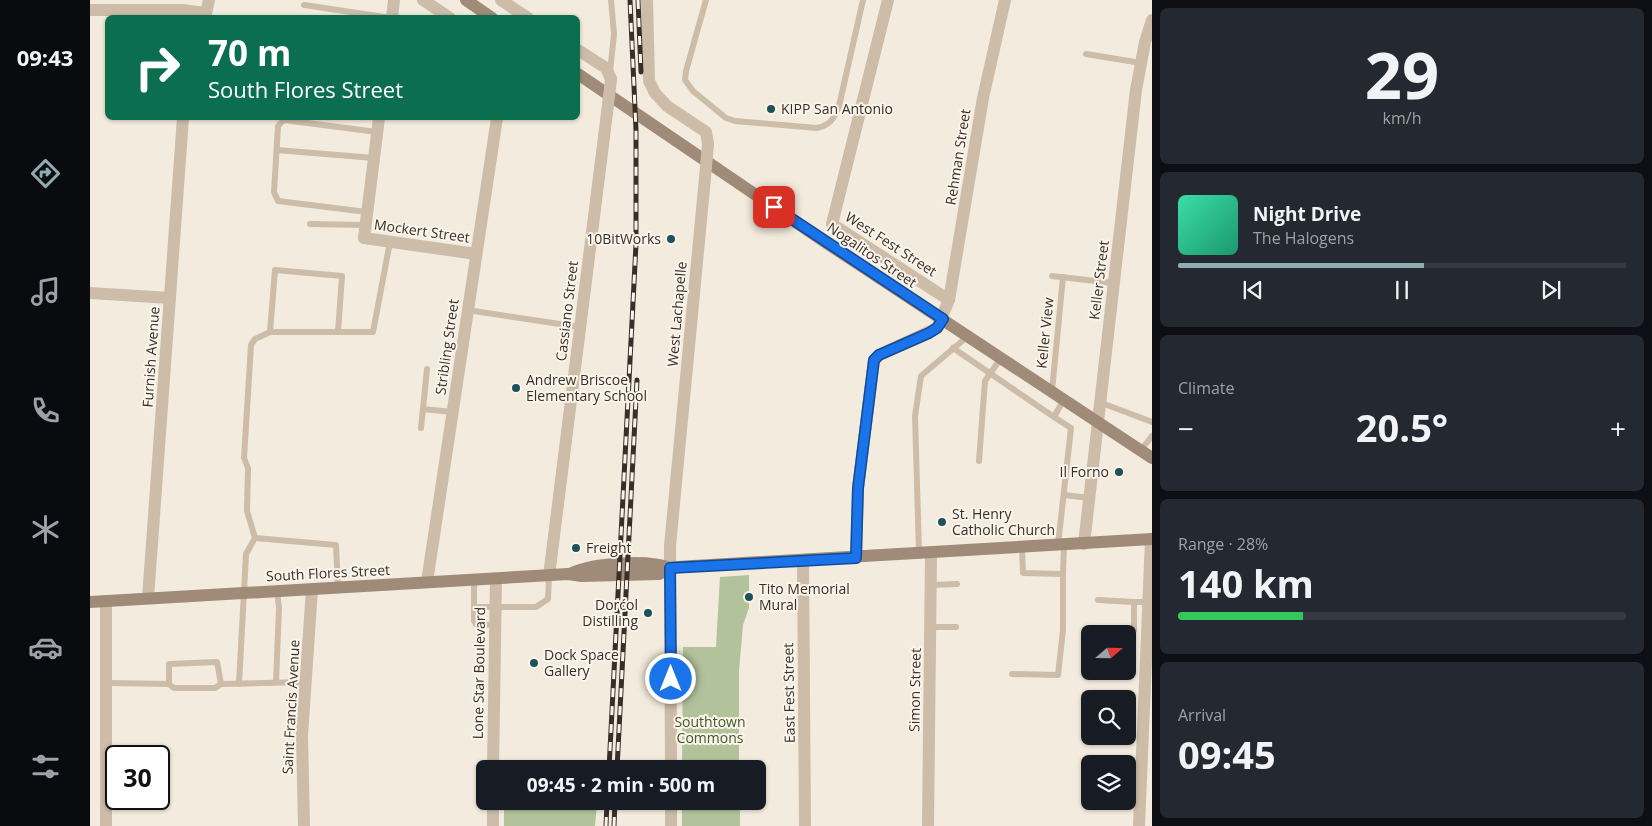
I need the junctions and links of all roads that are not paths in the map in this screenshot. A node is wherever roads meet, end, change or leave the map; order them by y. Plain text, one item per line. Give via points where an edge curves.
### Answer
1 (394, 0) edge
2 (423, 0) edge
3 (466, 0) edge
4 (501, 0) edge
5 (611, 0) edge
6 (647, 0) edge
7 (706, 0) edge
8 (863, 0) edge
9 (888, 0) edge
10 (1005, 0) edge
11 (304, 5) dead end
12 (90, 10) edge
13 (207, 10) edge
14 (372, 15) edge
15 (392, 15) edge
16 (446, 15) edge
17 (488, 15) edge
18 (524, 15) edge
19 (1152, 20) edge
20 (580, 51) edge
21 (1086, 54) dead end
22 (1146, 63) edge
23 (580, 75) edge
24 (610, 76) junction
25 (183, 120) edge
26 (379, 120) edge
27 (497, 120) edge
28 (377, 132) junction
29 (276, 150) junction
30 (374, 158) junction
31 (367, 212) junction
32 (310, 224) dead end
33 (364, 231) junction
34 (390, 242) junction
35 (476, 254) junction
36 (1052, 276) dead end
37 (1063, 277) junction
38 (1114, 283) junction
39 (90, 293) edge
40 (170, 298) junction
41 (949, 300) junction
42 (467, 310) junction
43 (943, 319) junction
44 (580, 327) junction
45 (270, 332) junction
46 (338, 332) junction
47 (968, 336) junction
48 (953, 348) junction
49 (1001, 358) junction
50 (427, 369) dead end
51 (991, 373) junction
52 (1052, 391) junction
53 (1064, 399) junction
54 (1099, 402) junction
55 (423, 408) junction
56 (452, 412) junction
57 (1054, 417) junction
58 (1097, 421) junction
59 (1152, 422) edge
60 (421, 428) dead end
61 (1152, 436) edge
62 (1141, 450) junction
63 (1152, 458) edge
64 (979, 461) dead end
65 (1064, 495) junction
66 (1089, 498) junction
67 (255, 538) junction
68 (1152, 539) edge
69 (1084, 544) junction
70 (1061, 546) junction
71 (1022, 548) junction
72 (925, 554) junction
73 (856, 558) junction
74 (803, 560) junction
75 (670, 568) junction
76 (1063, 574) junction
77 (549, 576) junction
78 (496, 579) junction
79 (474, 580) junction
80 (427, 582) junction
81 (957, 584) dead end
82 (931, 585) junction
83 (338, 588) junction
84 (312, 589) junction
85 (277, 591) junction
86 (244, 593) junction
87 (148, 598) junction
88 (1098, 600) dead end
89 (106, 601) junction
90 (90, 602) edge
91 (1134, 602) junction
92 (1148, 602) junction
93 (474, 607) junction
94 (495, 607) junction
95 (495, 624) junction
96 (1134, 625) edge
97 (930, 627) junction
98 (956, 628) dead end
99 (1012, 674) dead end
100 (1148, 674) edge
101 (276, 682) junction
102 (306, 682) junction
103 (106, 684) junction
104 (169, 684) junction
105 (221, 684) junction
106 (240, 684) junction
107 (493, 760) edge
108 (671, 760) edge
109 (493, 810) edge
110 (671, 810) edge
111 (106, 826) edge
112 (304, 826) edge
113 (493, 826) edge
114 (671, 826) edge
115 (805, 826) edge
116 (928, 826) edge
117 (1139, 826) edge

1 - 15 street
2 - 16 street
3 - 17 main road
4 - 18 street
5 - 24 lane via 614,34
6 - 75 street, West Lachapelle, bridge via 649,81 661,101 706,132 708,144
7 - 8 lane via 686,71 685,80 693,91 718,113 735,121 818,128 833,120 839,106
9 - 41 street, West Fest Street via 832,224
10 - 41 street, Rehman Street via 983,98
11 - 14 lane
12 - 13 street
19 - 22 street, Keller Street
20 - 24 street via 606,68
21 - 22 lane
22 - 38 street, Keller Street
23 - 43 main road, Nogalitos Street
24 - 44 street, Cassiano Street, bridge
25 - 40 street, Furnish Avenue
26 - 28 street
27 - 35 street, Stribling Street
28 - 29 lane via 284,120 278,126
28 - 30 street
29 - 30 lane
29 - 31 lane via 274,192 278,201
30 - 31 street
31 - 33 street
32 - 33 lane
33 - 34 street, Mockert Street
34 - 35 street, Mockert Street
34 - 46 lane via 373,332
35 - 42 street, Stribling Street
36 - 37 lane
37 - 38 lane
37 - 52 lane, Keller View
38 - 54 street, Keller Street
39 - 40 street
40 - 87 street, Furnish Avenue
41 - 43 street, Rehman Street
42 - 44 lane
42 - 56 street, Stribling Street
43 - 47 main road, Nogalitos Street
43 - 73 street via 937,328 874,360 858,488
44 - 77 street, Cassiano Street
45 - 46 lane
45 - 46 lane via 275,270 342,276
45 - 67 lane via 251,345 244,458 248,468 247,511
47 - 48 lane
47 - 49 main road, Nogalitos Street
48 - 51 lane
48 - 72 lane via 921,376 915,416
49 - 51 lane
49 - 52 main road, Nogalitos Street
50 - 55 lane
51 - 57 lane
51 - 64 lane via 986,381
52 - 53 main road, Nogalitos Street
53 - 57 lane
53 - 58 main road, Nogalitos Street
54 - 58 street, Keller Street
54 - 59 lane
55 - 56 lane
55 - 60 lane
56 - 80 street, Stribling Street
57 - 65 lane via 1071,428
58 - 62 main road, Nogalitos Street
58 - 66 street, Keller Street
61 - 62 lane
62 - 63 main road, Nogalitos Street
65 - 66 lane
65 - 70 lane
66 - 69 street, Keller Street
67 - 83 lane via 336,545
67 - 86 lane via 246,554
68 - 69 main road, South Flores Street
68 - 92 street
69 - 70 main road, South Flores Street
70 - 71 main road, South Flores Street
70 - 76 lane
71 - 72 main road, South Flores Street
71 - 76 lane via 1023,573
72 - 73 main road, South Flores Street
72 - 82 street, Simon Street
73 - 74 main road, South Flores Street
74 - 75 main road, South Flores Street
74 - 115 street, East Fest Street
75 - 77 main road, South Flores Street via 659,563 628,564 583,568
75 - 108 street, West Lachapelle
76 - 99 lane via 1063,630 1058,675
77 - 78 main road, South Flores Street
77 - 94 lane via 548,600 536,607
78 - 79 main road, South Flores Street
78 - 94 street, Lone Star Boulevard
79 - 80 main road, South Flores Street
79 - 93 lane
80 - 83 main road, South Flores Street
81 - 82 lane
82 - 97 street, Simon Street
83 - 84 main road, South Flores Street
84 - 85 main road, South Flores Street
84 - 102 street, Saint Francis Avenue
85 - 86 main road, South Flores Street
85 - 101 lane
86 - 87 main road, South Flores Street
86 - 106 lane
87 - 89 main road, South Flores Street
88 - 91 lane
89 - 90 main road, South Flores Street
89 - 103 street
91 - 92 lane
91 - 96 lane
92 - 100 street
93 - 94 lane
93 - 95 lane via 476,624
94 - 95 street, Lone Star Boulevard
95 - 107 street, Lone Star Boulevard
97 - 98 lane
97 - 116 street, Simon Street
100 - 117 street
101 - 102 lane
101 - 106 lane
102 - 112 street, Saint Francis Avenue via 302,743
103 - 104 lane
103 - 111 street
104 - 105 lane via 174,688 215,688
104 - 105 lane via 169,664 217,662
105 - 106 lane
109 - 113 street
110 - 114 street

